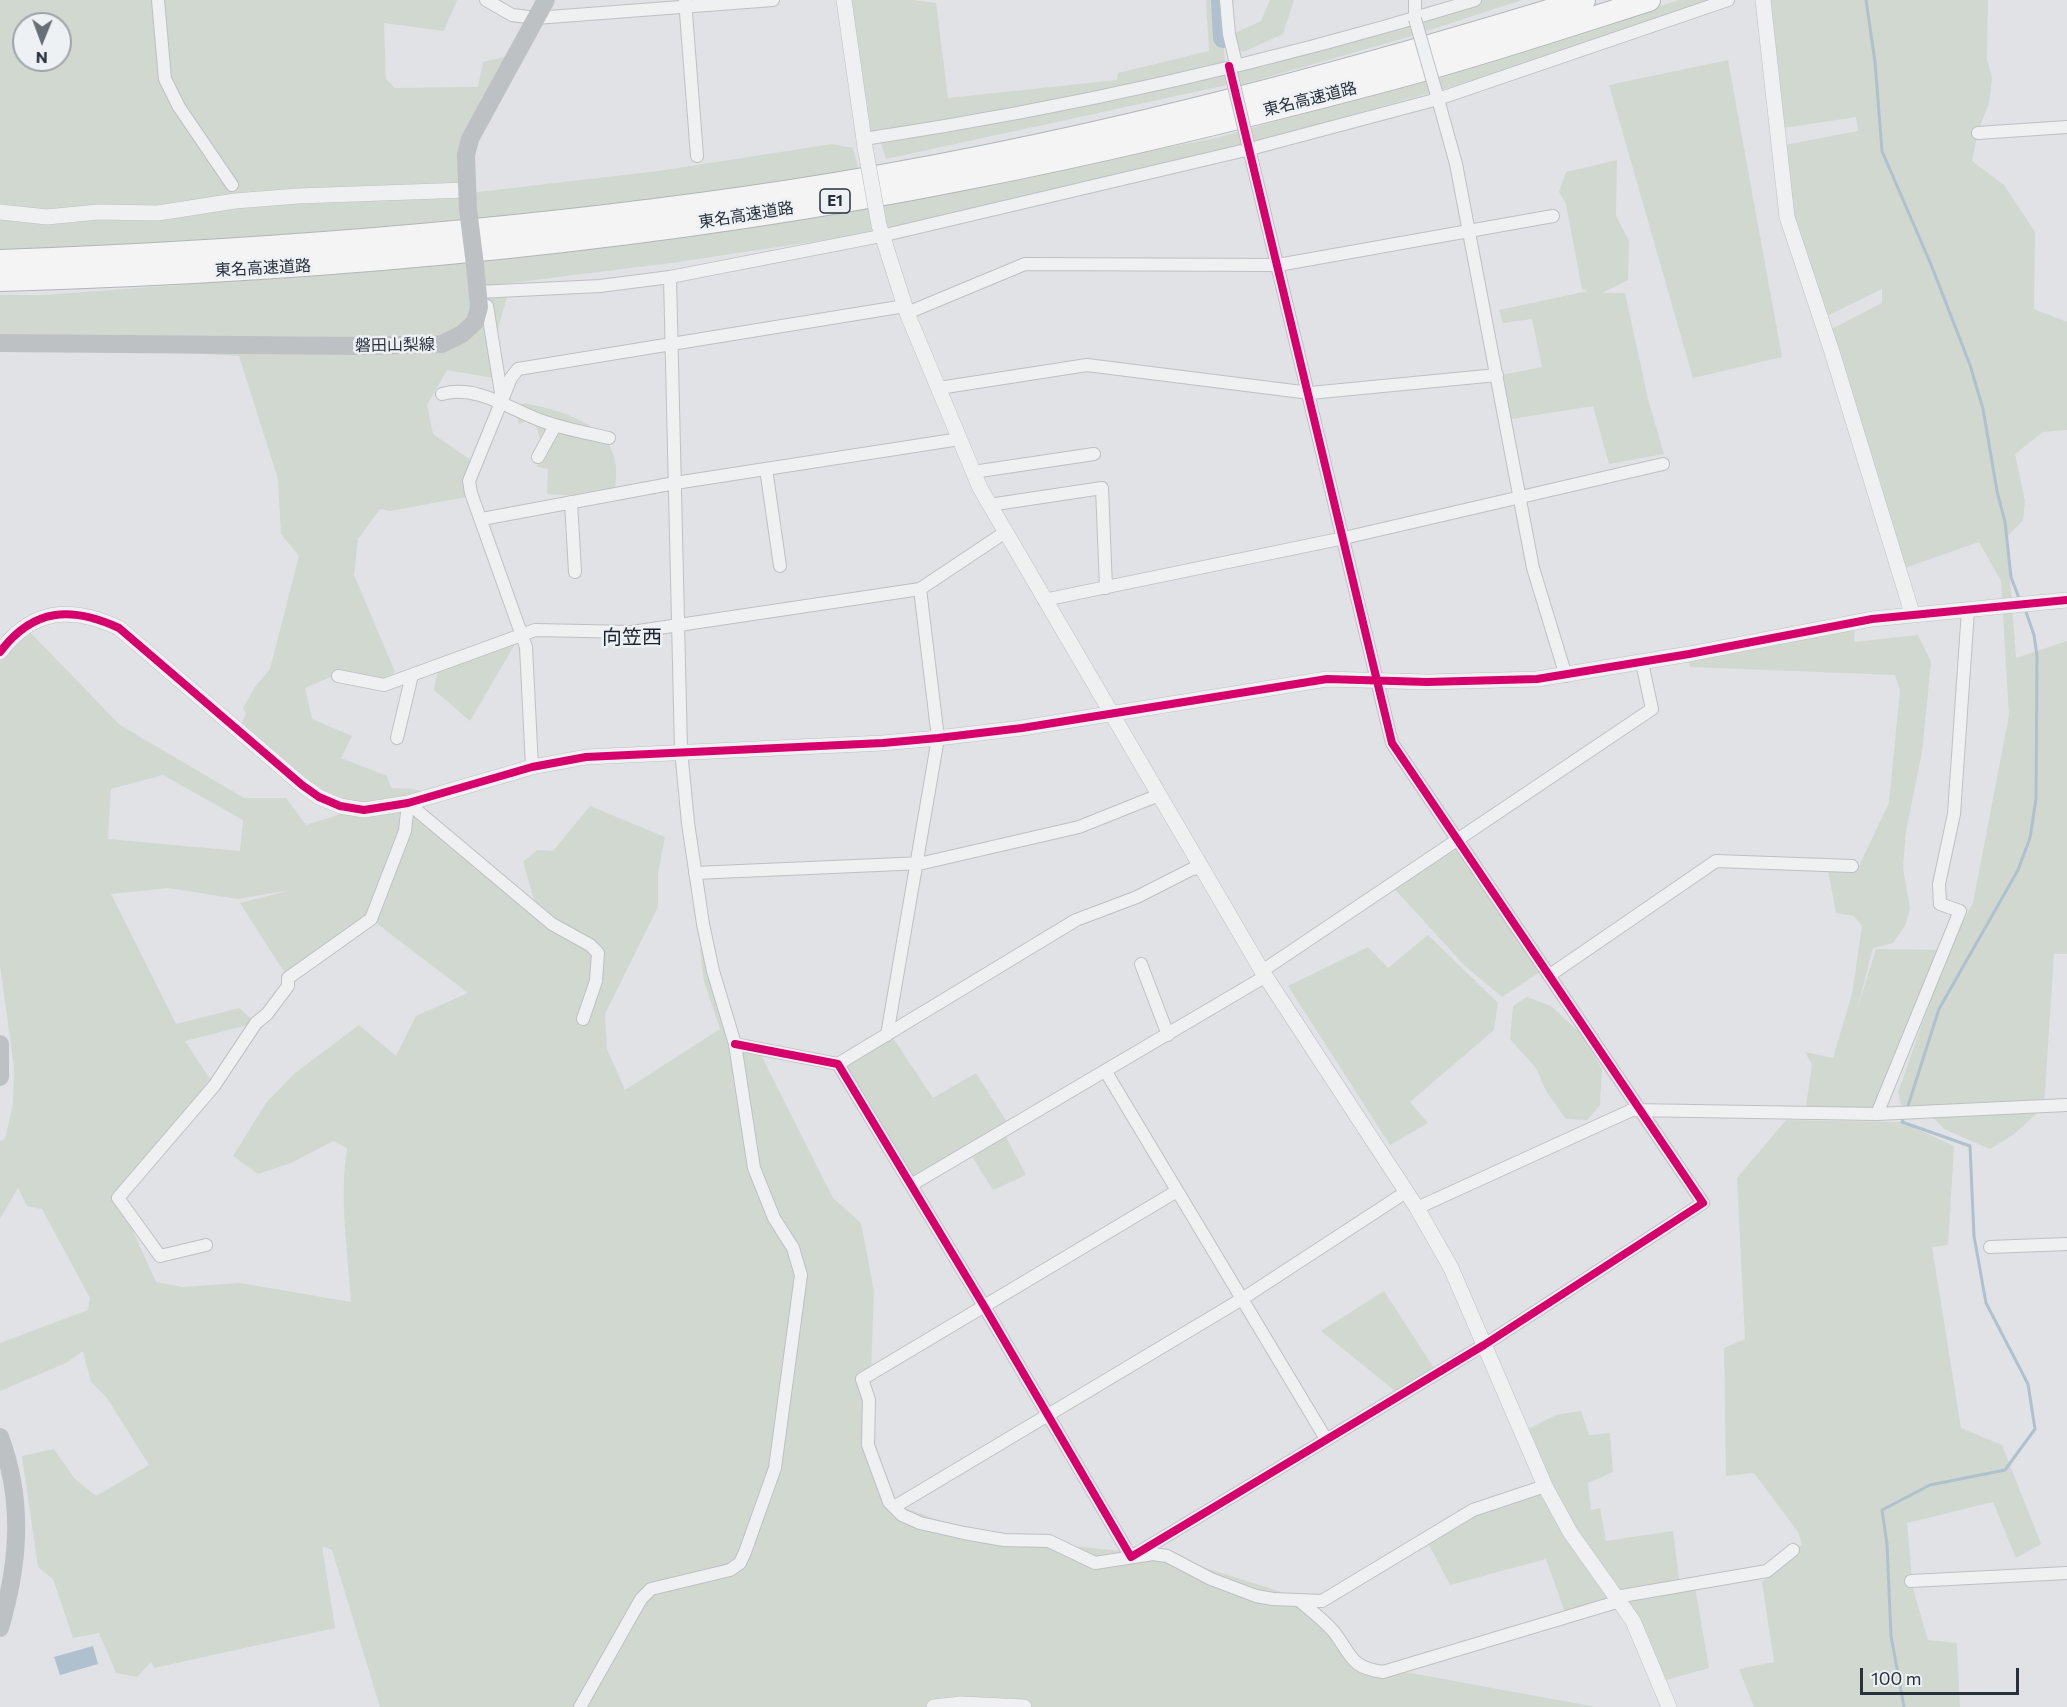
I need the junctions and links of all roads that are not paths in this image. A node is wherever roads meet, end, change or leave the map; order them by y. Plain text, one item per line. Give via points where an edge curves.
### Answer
1 (158, 0) edge
2 (486, 0) edge
3 (546, 0) edge
4 (773, 0) edge
5 (844, 0) edge
6 (1226, 0) edge
7 (1415, 0) edge
8 (1475, 0) edge
9 (1584, 0) edge
10 (1649, 0) edge
11 (1728, 0) edge
12 (1763, 0) edge
13 (685, 3) edge
14 (536, 18) junction
15 (1415, 19) junction
16 (1232, 68) junction
17 (1437, 95) junction
18 (2067, 128) edge
19 (1978, 133) dead end
20 (864, 143) junction
21 (1249, 146) junction
22 (697, 156) dead end
23 (232, 185) dead end
24 (467, 190) junction
25 (0, 212) edge
26 (1553, 216) dead end
27 (880, 230) junction
28 (1470, 230) junction
29 (0, 261) edge
30 (1278, 265) junction
31 (670, 277) junction
32 (0, 280) edge
33 (478, 297) junction
34 (906, 310) junction
35 (0, 343) edge
36 (671, 343) junction
37 (1497, 375) junction
38 (939, 388) junction
39 (1310, 393) junction
40 (442, 394) dead end
41 (502, 403) junction
42 (555, 426) junction
43 (609, 438) dead end
44 (960, 439) junction
45 (1094, 454) dead end
46 (538, 457) dead end
47 (1663, 464) dead end
48 (766, 469) junction
49 (973, 472) junction
50 (675, 483) junction
51 (1520, 495) junction
52 (571, 502) junction
53 (989, 505) junction
54 (482, 519) junction
55 (1004, 533) junction
56 (1344, 538) junction
57 (780, 566) dead end
58 (575, 572) dead end
59 (1106, 588) junction
60 (920, 589) junction
61 (1044, 600) junction
62 (2067, 600) edge
63 (1968, 610) junction
64 (1912, 613) junction
65 (678, 624) junction
66 (521, 634) junction
67 (0, 652) edge
68 (1642, 663) junction
69 (412, 675) junction
70 (338, 676) dead end
71 (1566, 676) junction
72 (1378, 679) junction
73 (1110, 713) junction
74 (397, 738) dead end
75 (938, 738) junction
76 (681, 750) junction
77 (532, 767) junction
78 (1159, 795) junction
79 (408, 802) junction
80 (1458, 839) junction
81 (916, 864) junction
82 (1852, 866) dead end
83 (1201, 868) junction
84 (695, 873) junction
85 (1141, 964) dead end
86 (1264, 973) junction
87 (1550, 975) junction
88 (583, 1019) dead end
89 (887, 1035) junction
90 (1168, 1035) junction
91 (0, 1044) edge
92 (735, 1044) junction
93 (838, 1064) junction
94 (1106, 1072) junction
95 (0, 1077) edge
96 (2067, 1105) edge
97 (1642, 1110) junction
98 (1876, 1114) junction
99 (911, 1185) junction
100 (1177, 1191) junction
101 (1406, 1192) junction
102 (1417, 1208) junction
103 (2067, 1244) edge
104 (206, 1245) dead end
105 (1990, 1247) dead end
106 (1242, 1299) junction
107 (984, 1306) junction
108 (1484, 1345) junction
109 (1048, 1414) junction
110 (0, 1437) edge
111 (1326, 1439) junction
112 (1545, 1486) junction
113 (894, 1507) junction
114 (1792, 1550) dead end
115 (1131, 1557) junction
116 (2067, 1573) edge
117 (7, 1574) edge
118 (1911, 1581) dead end
119 (1618, 1599) junction
120 (1299, 1600) junction
121 (0, 1628) edge
122 (580, 1707) edge
123 (934, 1707) edge
124 (1024, 1707) edge
125 (1669, 1707) edge

1 - 23 street via 165,79 179,107
2 - 14 street via 513,15
3 - 14 main road, 磐田山梨線
4 - 13 street
5 - 20 street
6 - 16 street
7 - 15 street
8 - 15 street
9 - 29 highway, 東名高速道路 / E1 via 1371,64 1126,125 792,191 508,228 338,243
10 - 32 highway, 東名高速道路 / E1 via 1386,80 1130,144 963,179 795,208 608,236 339,263
11 - 17 street
12 - 64 street via 1787,217
13 - 14 street
13 - 22 street
14 - 24 main road, 磐田山梨線 via 470,139 466,155
15 - 16 street
15 - 17 street, bridge
16 - 20 street
16 - 21 street, bridge
17 - 21 street
17 - 28 street
18 - 19 street
20 - 27 street, bridge
21 - 27 street
21 - 30 street
24 - 25 street via 298,196 158,213 98,212 47,217
24 - 33 main road, 磐田山梨線, bridge
26 - 28 street
27 - 31 street
27 - 34 street
28 - 30 street
28 - 37 street
30 - 34 street via 1025,264
30 - 39 street
31 - 33 street
31 - 36 street
33 - 35 main road, 磐田山梨線 via 475,322 442,344
33 - 41 street via 487,306
34 - 36 street
34 - 38 street
36 - 41 street via 518,369
36 - 50 street
37 - 39 street
37 - 51 street
38 - 39 street via 1087,366
38 - 44 street
39 - 56 street
40 - 41 street via 471,393
41 - 42 street
41 - 54 street via 469,481
42 - 43 street
42 - 46 street
44 - 48 street
44 - 49 street
45 - 49 street
47 - 51 street
48 - 50 street
48 - 57 street
49 - 53 street
50 - 52 street
50 - 65 street
51 - 56 street
51 - 71 street via 1533,568
52 - 54 street
52 - 58 street
53 - 55 street
53 - 59 street via 1102,488
54 - 66 street
55 - 60 street
55 - 61 street
56 - 59 street
56 - 72 street
59 - 61 street
60 - 65 street
60 - 75 street
61 - 73 street
62 - 63 street
63 - 64 street
63 - 98 street via 1954,814 1939,884 1940,904 1960,911
64 - 68 street
65 - 66 street via 632,632 535,630
65 - 76 street
66 - 69 street
66 - 77 street via 526,647
67 - 79 street via 14,633 37,620 57,615 92,616 119,628 319,797 364,810
68 - 71 street
68 - 80 street via 1652,709
69 - 70 street via 384,685
69 - 74 street
71 - 72 street
72 - 73 street via 1307,682
72 - 80 street via 1392,742
73 - 75 street
73 - 78 street
75 - 76 street
75 - 81 street
76 - 77 street via 586,757
76 - 84 street
77 - 79 street
78 - 81 street via 1079,827
78 - 83 street
79 - 88 street via 552,924 598,953 596,981
79 - 104 street via 405,831 371,919 288,978 288,986 256,1023 214,1086 118,1198 160,1256
80 - 86 street
80 - 87 street
81 - 84 street
81 - 89 street
82 - 87 street via 1716,861
83 - 86 street
83 - 89 street via 1076,920
84 - 92 street via 713,970
85 - 90 street
86 - 90 street
86 - 101 street
87 - 97 street
89 - 93 street
90 - 94 street
91 - 95 main road
92 - 93 street
92 - 122 street via 754,1168 774,1218 793,1248 801,1275 775,1468 740,1563 730,1570 651,1589 641,1599
93 - 99 street
94 - 99 street
94 - 100 street
96 - 98 street
97 - 98 street
97 - 102 street via 1616,1115
97 - 108 street via 1703,1203
99 - 107 street
100 - 106 street
100 - 107 street
101 - 102 street
101 - 106 street
102 - 108 street via 1451,1268
103 - 105 street
106 - 109 street
106 - 111 street
107 - 109 street
107 - 113 street via 862,1379 869,1400 868,1446 888,1502
108 - 111 street
108 - 112 street
109 - 113 street
109 - 115 street
110 - 117 main road via 16,1511
111 - 115 street
112 - 119 street via 1570,1532
112 - 120 street via 1473,1510 1322,1601
113 - 115 street via 920,1523 1004,1540 1048,1541 1095,1563
114 - 119 street via 1767,1571
115 - 120 street via 1167,1556 1256,1596
116 - 118 street
117 - 121 main road
119 - 120 street via 1383,1672 1369,1671 1356,1663 1345,1653 1337,1635
119 - 125 street via 1633,1621
123 - 124 street

